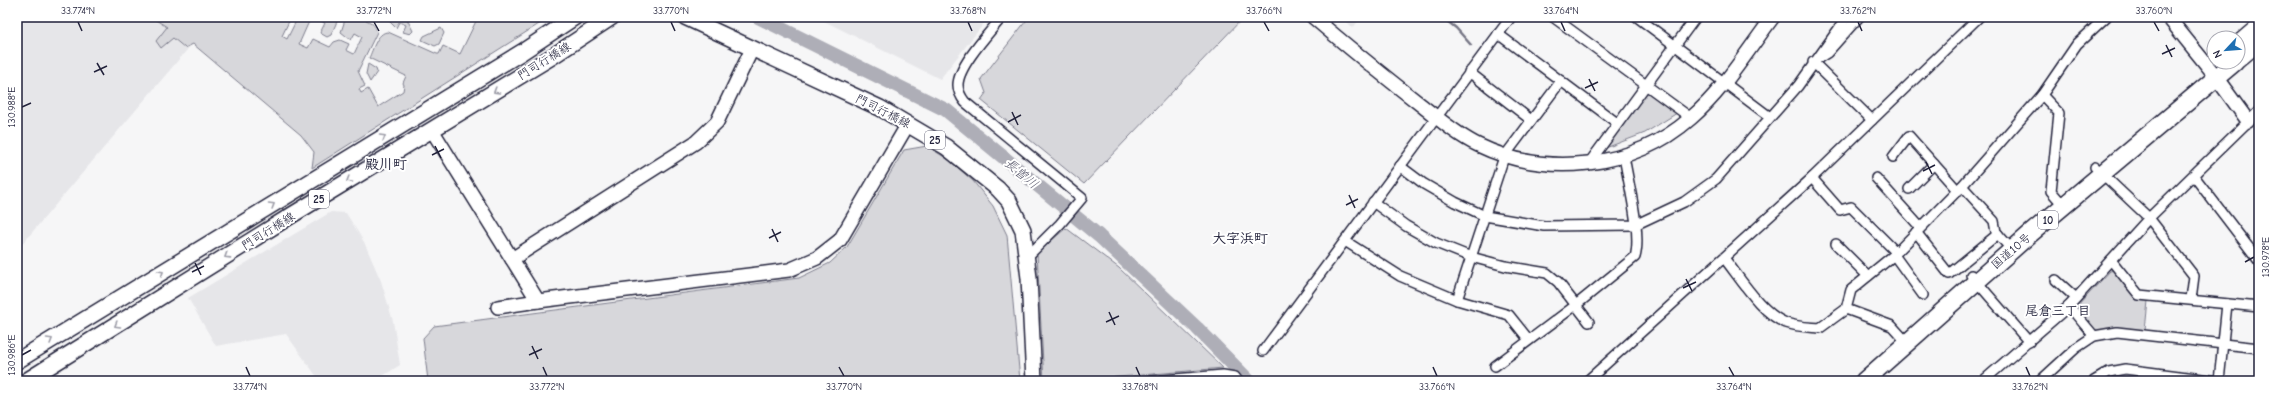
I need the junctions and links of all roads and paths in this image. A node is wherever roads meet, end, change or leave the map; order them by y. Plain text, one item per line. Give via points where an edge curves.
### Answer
1 (575, 17) edge
2 (612, 17) edge
3 (685, 17) edge
4 (1002, 17) edge
5 (1313, 17) edge
6 (1510, 17) edge
7 (1553, 17) edge
8 (1637, 17) edge
9 (1696, 17) edge
10 (1773, 17) edge
11 (1847, 17) edge
12 (1859, 17) edge
13 (1979, 17) edge
14 (2106, 17) edge
15 (2168, 17) edge
16 (2259, 27) edge
17 (1498, 34) junction
18 (2246, 38) edge
19 (2259, 41) edge
20 (1675, 44) junction
21 (752, 49) junction
22 (2246, 52) edge
23 (2206, 60) edge
24 (1813, 62) junction
25 (2215, 70) edge
26 (1470, 72) junction
27 (1561, 82) junction
28 (1724, 82) junction
29 (1646, 84) junction
30 (2042, 95) junction
31 (2259, 111) edge
32 (1436, 117) junction
33 (1770, 117) junction
34 (1691, 118) junction
35 (1531, 120) junction
36 (1872, 120) junction
37 (2248, 121) junction
38 (1617, 123) junction
39 (908, 124) junction
40 (432, 130) junction
41 (1624, 156) junction
42 (1504, 157) junction
43 (1893, 157) dead end
44 (1589, 163) junction
45 (1934, 164) junction
46 (1400, 166) junction
47 (2098, 171) junction
48 (2194, 176) junction
49 (1812, 178) junction
50 (1876, 178) dead end
51 (1960, 188) junction
52 (1909, 190) dead end
53 (1373, 202) junction
54 (2060, 203) junction
55 (1485, 216) junction
56 (2149, 218) junction
57 (1635, 225) junction
58 (1918, 230) junction
59 (1344, 241) junction
60 (2006, 243) junction
61 (1836, 244) dead end
62 (1895, 253) junction
63 (1028, 256) junction
64 (1471, 257) junction
65 (1724, 258) junction
66 (512, 259) junction
67 (2111, 260) junction
68 (2259, 261) edge
69 (1868, 276) junction
70 (1974, 278) junction
71 (2056, 280) dead end
72 (1923, 295) dead end
73 (2076, 298) junction
74 (2191, 299) junction
75 (1457, 300) junction
76 (538, 301) junction
77 (2227, 304) junction
78 (1576, 306) junction
79 (2069, 306) junction
80 (498, 307) dead end
81 (2259, 307) edge
82 (1846, 309) junction
83 (1589, 322) dead end
84 (2094, 336) junction
85 (1902, 337) junction
86 (1529, 340) junction
87 (2029, 342) junction
88 (2222, 345) junction
89 (2259, 348) edge
90 (1263, 351) dead end
91 (17, 361) edge
92 (1495, 366) dead end
93 (1235, 380) edge
94 (26, 381) edge
95 (1034, 381) edge
96 (1150, 381) edge
97 (1586, 381) edge
98 (1850, 381) edge
99 (1864, 381) edge
100 (1983, 381) edge
101 (2040, 381) edge
102 (2094, 381) edge
103 (2218, 381) edge

91 -> 1 main road, 門司行橋線 / 25
2 -> 40 main road, 門司行橋線 / 25
3 - 21 main road, 門司行橋線 / 25
4 - 63 street via 959,77 959,94 965,102 1082,198
5 - 32 street
6 - 17 street
7 - 29 street
8 - 20 street
9 - 20 street
10 - 28 street
11 - 24 street
12 - 24 street via 1827,53
13 - 36 street
14 - 30 street via 2077,44
15 - 23 street
16 - 18 highway
17 - 26 street
17 - 27 street
19 - 22 highway
20 - 28 street
20 - 29 street
21 - 39 main road, 門司行橋線 / 25 via 847,92
21 - 66 street via 717,122 709,132
24 - 33 street via 1798,86
24 - 36 street
25 - 37 street
25 - 47 highway, 国道10号 / 10
26 - 32 street
26 - 35 street
27 - 35 street
27 - 38 street
28 - 33 street
28 - 34 street
29 - 34 street
29 - 38 street
30 - 51 street
30 - 54 street via 2059,113 2052,191
31 - 37 street
32 - 42 street via 1476,145
32 - 46 street
33 - 57 street via 1716,179 1684,202
34 - 41 street via 1657,142
35 - 42 street
36 - 49 street
37 - 48 street
38 - 44 street
39 - 63 main road, 門司行橋線 / 25 via 966,161 1009,201 1023,230
39 - 76 street via 840,240 817,258 789,270
40 - 66 street
40 -> 94 main road, 門司行橋線 / 25
41 - 44 street
41 - 57 street
42 - 44 street via 1549,164
42 - 55 street
43 - 45 street via 1909,136
45 - 51 street
45 - 52 street
46 - 53 street
46 - 55 street via 1424,184
47 - 54 highway, 国道10号 / 10
47 - 56 street
48 - 56 street
48 - 68 street
49 - 62 street via 1840,210 1851,207
49 - 65 street
50 - 58 street
51 - 58 street
51 - 60 street via 1994,221
53 - 59 street
53 - 64 street via 1406,226 1436,243
54 - 60 highway, 国道10号 / 10
55 - 57 street via 1544,226
55 - 64 street
56 - 67 street
56 - 74 street via 2194,276
57 - 78 street via 1638,249 1636,257
58 - 60 street via 1949,274
58 - 62 street
59 - 75 street via 1400,276
59 - 90 street
60 - 70 highway, 国道10号 / 10
61 - 69 street
62 - 69 street
62 - 72 street
63 - 95 main road, 門司行橋線 / 25
64 - 75 street
64 - 78 street via 1547,273 1558,282
65 - 82 street via 1763,306 1776,318 1785,322 1796,326 1820,328
65 - 97 street
66 - 76 street
67 - 73 street
67 - 74 street via 2139,295
69 - 82 street via 1851,290
70 - 85 highway, 国道10号 / 10
70 - 87 street
70 - 99 highway, 国道10号 / 10
71 - 73 street
73 - 79 street
74 - 77 street
75 - 86 street via 1509,316
76 - 80 street
77 - 81 street
77 - 88 street
78 - 83 street
78 - 86 street
79 - 84 street
79 - 87 street
82 - 85 street via 1892,326
84 - 88 street via 2117,332 2143,333
84 - 101 street via 2076,348
85 - 98 highway, 国道10号 / 10
86 - 92 street
87 - 100 street
88 - 89 street
88 - 103 street
93 - 96 street via 1223,375
102 - 103 street via 2109,372 2125,369

